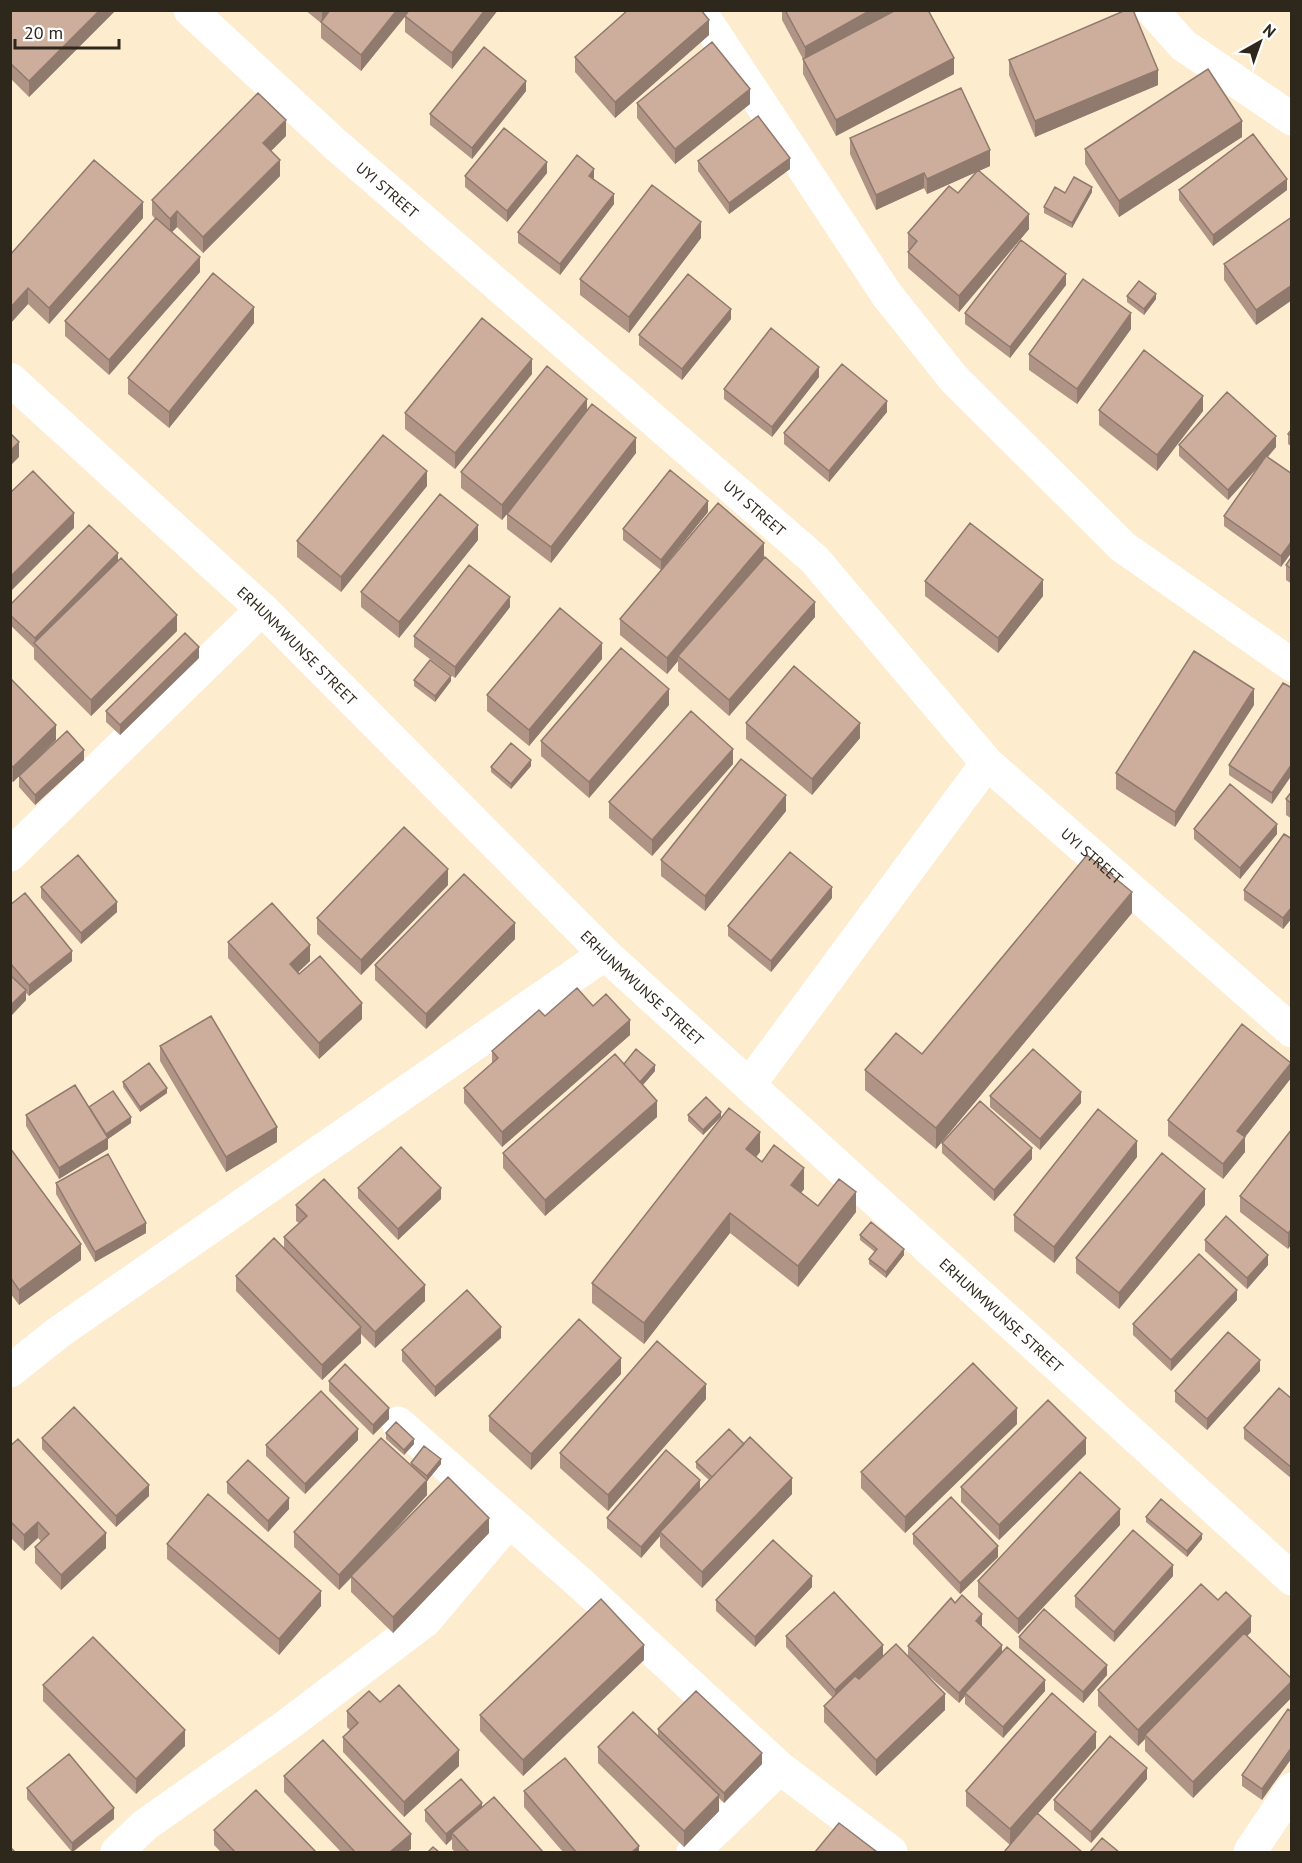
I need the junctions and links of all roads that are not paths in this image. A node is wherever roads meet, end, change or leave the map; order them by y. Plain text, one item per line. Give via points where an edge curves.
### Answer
1 (190, 10) edge
2 (699, 10) edge
3 (1152, 10) edge
4 (1292, 119) edge
5 (10, 379) edge
6 (262, 609) junction
7 (1292, 664) edge
8 (987, 763) junction
9 (10, 855) edge
10 (605, 954) junction
11 (1292, 1031) edge
12 (749, 1085) junction
13 (10, 1371) edge
14 (398, 1423) edge
15 (510, 1521) junction
16 (1292, 1579) edge
17 (780, 1768) junction
18 (1292, 1789) edge
19 (117, 1852) edge
20 (693, 1852) edge
21 (891, 1852) edge
22 (1250, 1852) edge

1 - 8 street, UYI STREET via 335,144 814,559
2 - 7 street via 887,295 954,379 1123,547
3 - 4 street via 1183,45
5 - 6 street, ERHUNMWUNSE STREET
6 - 9 street
6 - 10 street, ERHUNMWUNSE STREET
8 - 11 street, UYI STREET
8 - 12 street
10 - 12 street, ERHUNMWUNSE STREET
10 - 13 street via 59,1332
12 - 16 street, ERHUNMWUNSE STREET
14 - 15 street
15 - 17 street
15 - 19 street via 426,1620 286,1726 145,1825
17 - 20 street
17 - 21 street
18 - 22 street

